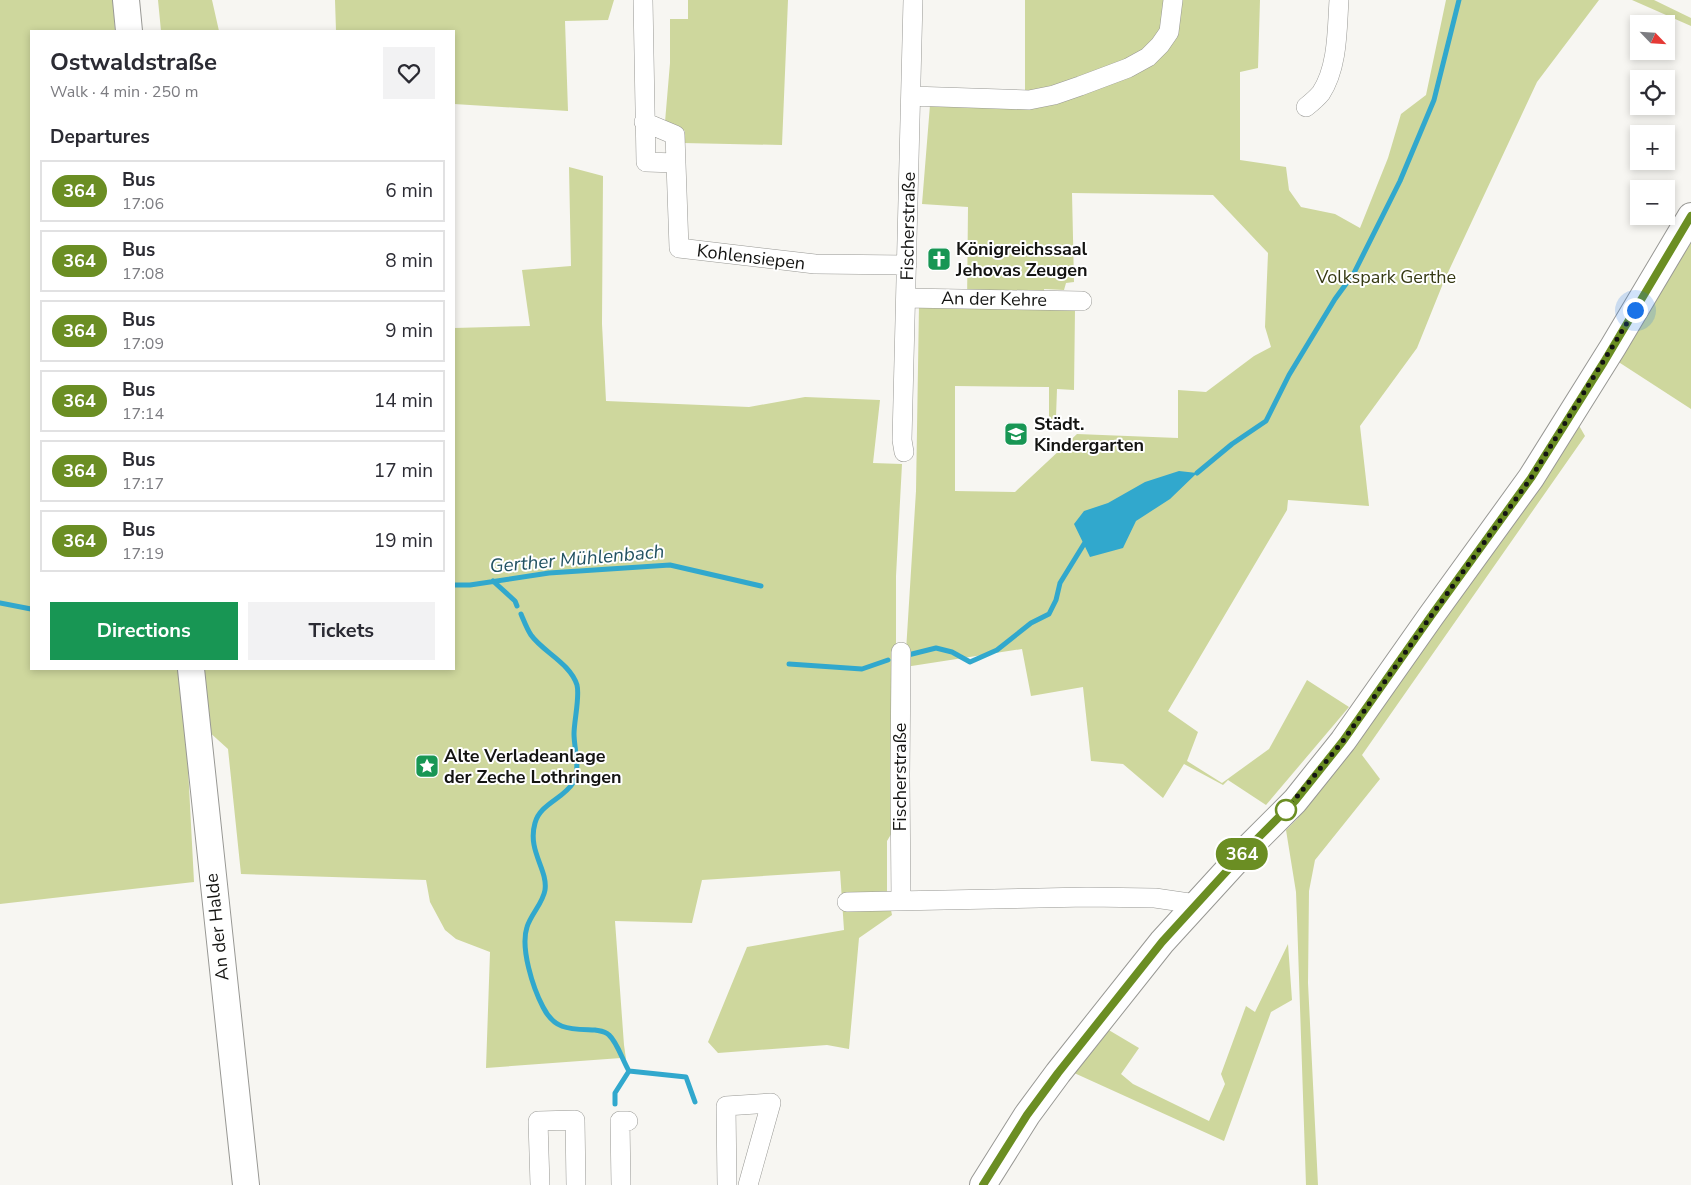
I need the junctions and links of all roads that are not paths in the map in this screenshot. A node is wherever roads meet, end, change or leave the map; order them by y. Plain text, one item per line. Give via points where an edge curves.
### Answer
1 (126, 0) edge
2 (643, 0) edge
3 (914, 0) edge
4 (1173, 0) edge
5 (1339, 0) edge
6 (129, 30) edge
7 (911, 96) junction
8 (1306, 107) dead end
9 (644, 122) junction
10 (676, 164) junction
11 (1691, 216) edge
12 (907, 265) junction
13 (906, 298) junction
14 (1082, 301) dead end
15 (904, 452) dead end
16 (901, 652) dead end
17 (191, 670) edge
18 (901, 901) junction
19 (847, 902) dead end
20 (1196, 904) junction
21 (628, 1121) dead end
22 (246, 1185) edge
23 (540, 1185) edge
24 (576, 1185) edge
25 (621, 1185) edge
26 (727, 1185) edge
27 (748, 1185) edge
28 (983, 1185) edge

1 - 6 street
2 - 9 street
3 - 7 street, Fischerstraße
4 - 7 street via 1169,32 1160,45 1148,57 1128,68 1096,80 1029,100
5 - 8 street via 1328,79 1320,94
7 - 12 street, Fischerstraße
9 - 10 street via 675,135
9 - 10 street via 646,162
10 - 12 street, Kohlensiepen via 679,248 815,264
11 - 20 street via 1531,478 1343,741 1295,801
12 - 13 street, Fischerstraße
13 - 14 street, An der Kehre
13 - 15 street, Fischerstraße
16 - 18 street, Fischerstraße
17 - 22 street, An der Halde
18 - 19 street
18 - 20 street via 1087,897 1155,898
20 - 28 street via 1058,1073
21 - 25 street via 620,1121
23 - 24 street via 538,1121 575,1120
26 - 27 street via 726,1106 771,1104

